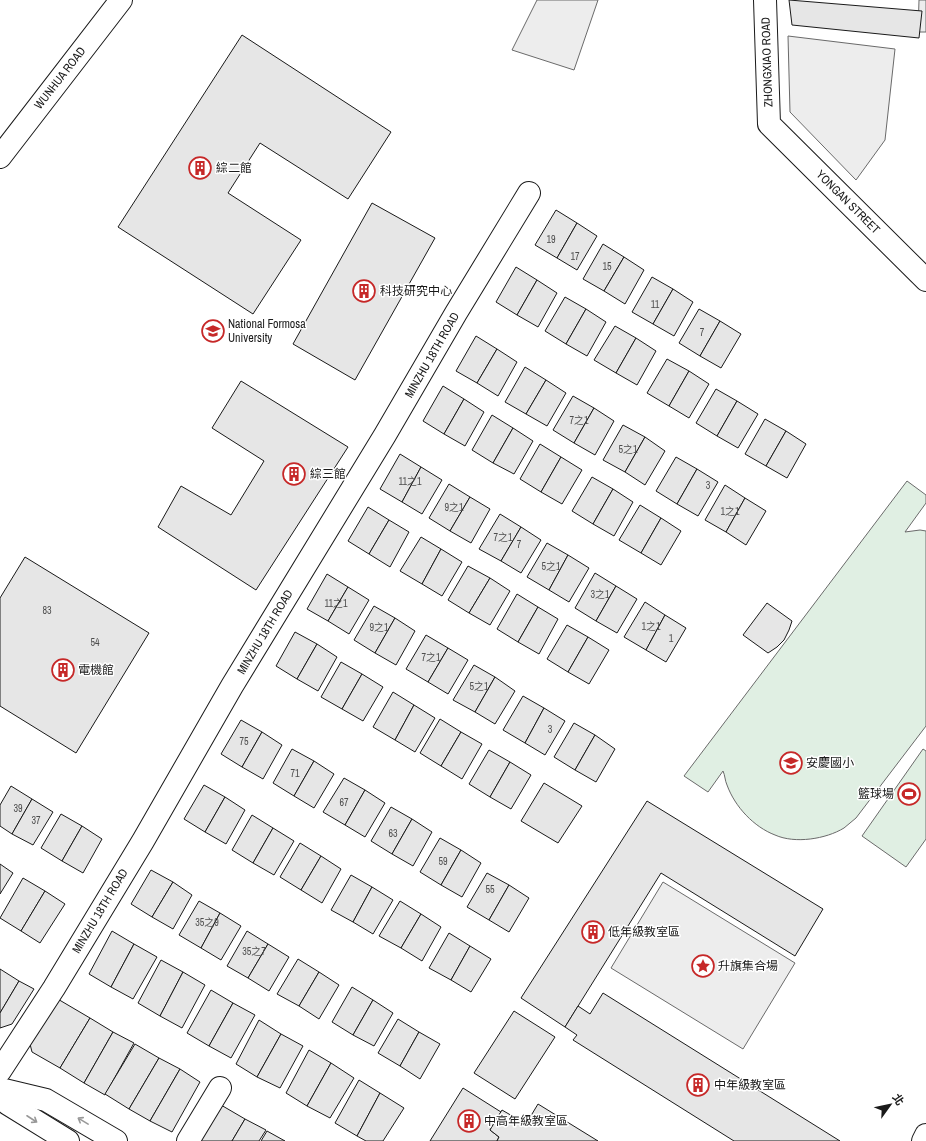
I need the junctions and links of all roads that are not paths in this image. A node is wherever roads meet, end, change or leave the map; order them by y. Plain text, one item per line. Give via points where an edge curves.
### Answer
1 (121, 0) edge
2 (765, 0) edge
3 (769, 124) joint
4 (0, 157) edge
5 (529, 193) dead end
6 (926, 280) edge
7 (0, 1071) edge
8 (220, 1088) dead end
9 (0, 1089) edge
10 (0, 1096) edge
11 (926, 1135) edge
12 (68, 1141) edge
13 (116, 1141) edge
14 (188, 1141) edge
15 (922, 1141) edge

1 - 4 street, WUNHUA ROAD
2 - 3 street, ZHONGXIAO ROAD
3 - 6 street, YONGAN STREET
5 - 7 street, MINZHU 18TH ROAD via 232,686 143,841 54,988
8 - 14 street
13 -> 9 street via 46,1100
10 -> 12 street via 8,1104
11 - 15 street

